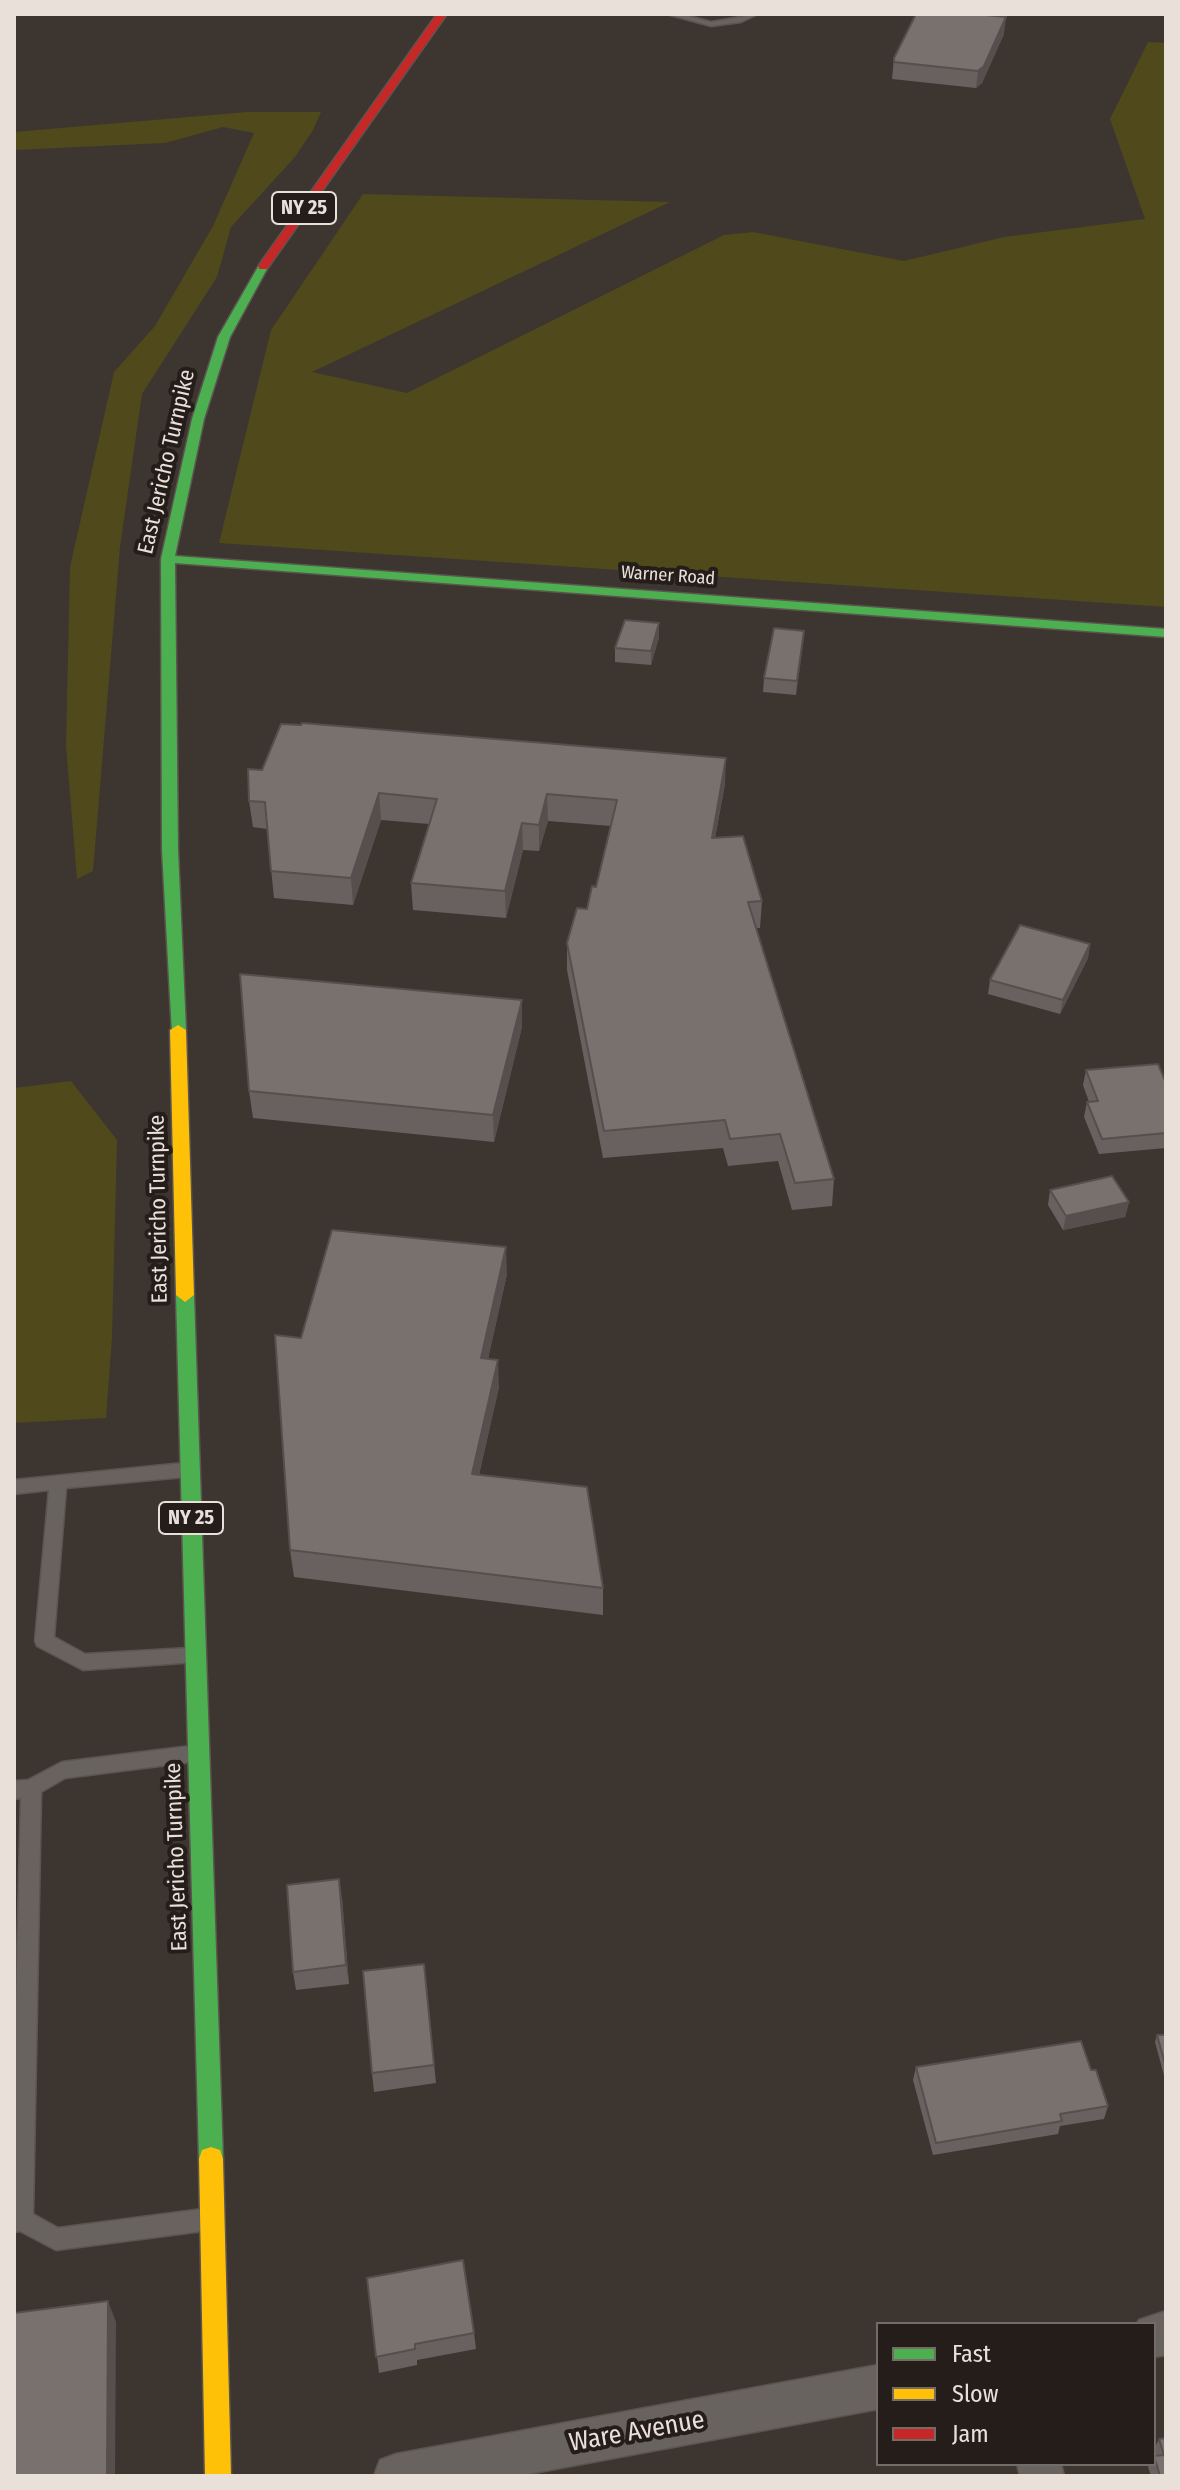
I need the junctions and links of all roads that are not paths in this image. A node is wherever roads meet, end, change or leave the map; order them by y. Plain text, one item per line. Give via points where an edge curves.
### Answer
1 (442, 14) edge
2 (671, 14) edge
3 (754, 14) edge
4 (168, 559) junction
5 (1166, 633) edge
6 (190, 1469) junction
7 (58, 1482) junction
8 (14, 1487) edge
9 (195, 1656) junction
10 (197, 1753) junction
11 (22, 1789) edge
12 (213, 2219) junction
13 (18, 2220) edge
14 (876, 2387) edge
15 (218, 2476) edge
16 (396, 2476) edge

1 - 4 main road, East Jericho Turnpike / NY 25 via 261,270 224,337 198,419
2 - 3 lane via 711,24
4 - 5 main road, Warner Road
4 - 6 main road, East Jericho Turnpike / NY 25 via 170,850
6 - 7 lane
6 - 9 main road, East Jericho Turnpike / NY 25
7 - 8 lane
7 - 9 lane via 44,1641 83,1662
9 - 10 main road, East Jericho Turnpike / NY 25
10 - 11 lane via 62,1770
10 - 12 main road, East Jericho Turnpike / NY 25
11 - 13 lane
12 - 13 lane via 56,2239
12 - 15 main road, East Jericho Turnpike / NY 25
14 - 16 street, Ware Avenue

